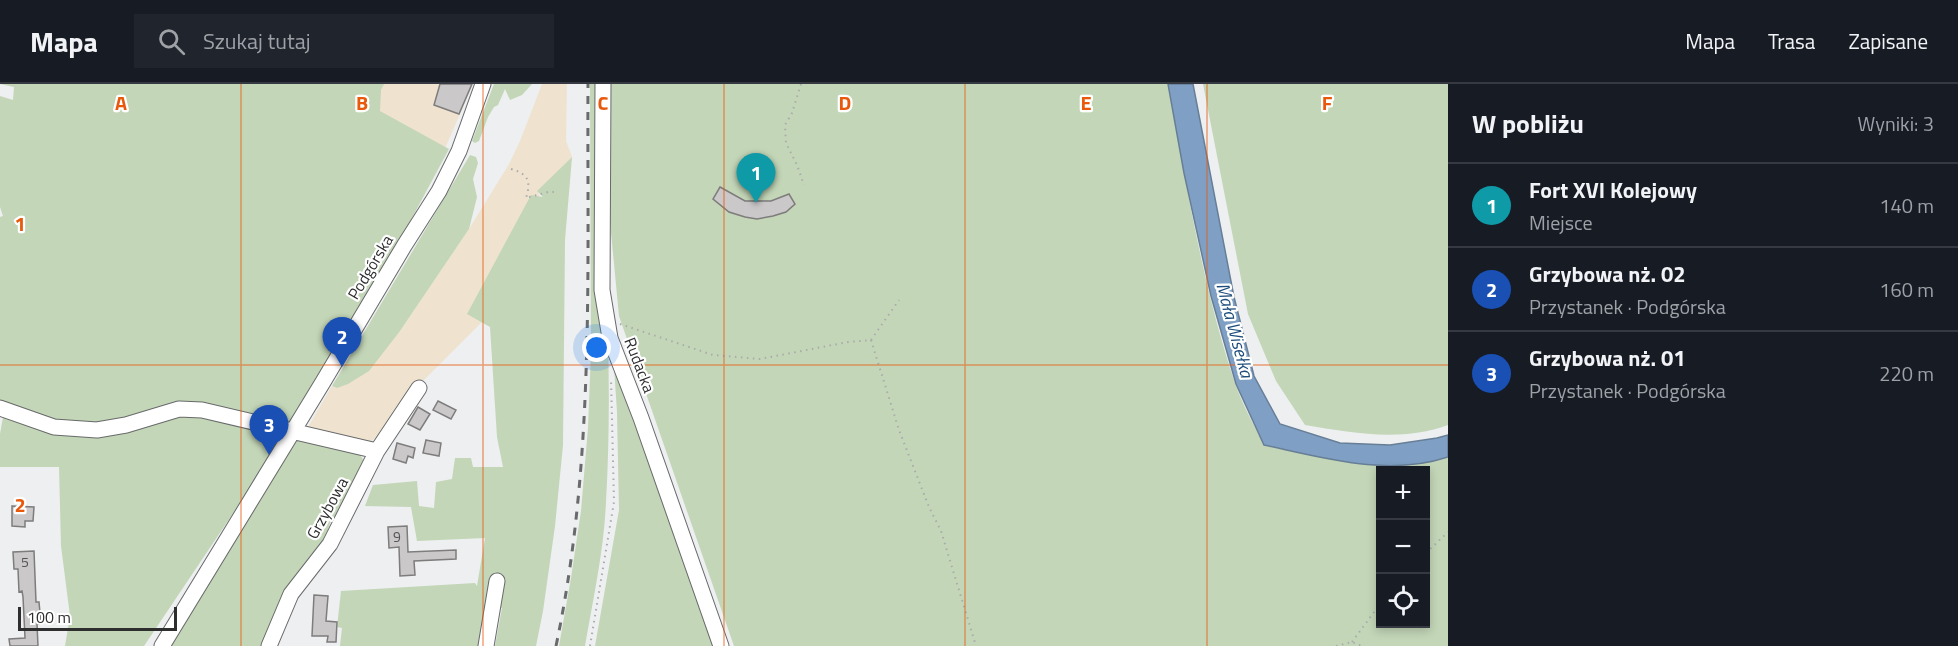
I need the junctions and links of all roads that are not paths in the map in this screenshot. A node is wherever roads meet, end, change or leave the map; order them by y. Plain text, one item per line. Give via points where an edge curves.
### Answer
1 (483, 84) edge
2 (603, 84) edge
3 (419, 388) dead end
4 (0, 408) edge
5 (293, 430) junction
6 (377, 451) junction
7 (497, 581) dead end
8 (162, 646) edge
9 (269, 646) edge
10 (486, 646) edge
11 (721, 646) edge

1 - 5 street, Podgórska via 459,151 439,191
2 - 11 street, Rudacka via 602,290 610,339
3 - 6 street, Grzybowa
4 - 5 street via 54,427 97,430 179,409 202,410
5 - 6 street
5 - 8 street, Podgórska
6 - 9 street, Grzybowa via 330,544 291,594
7 - 10 street

